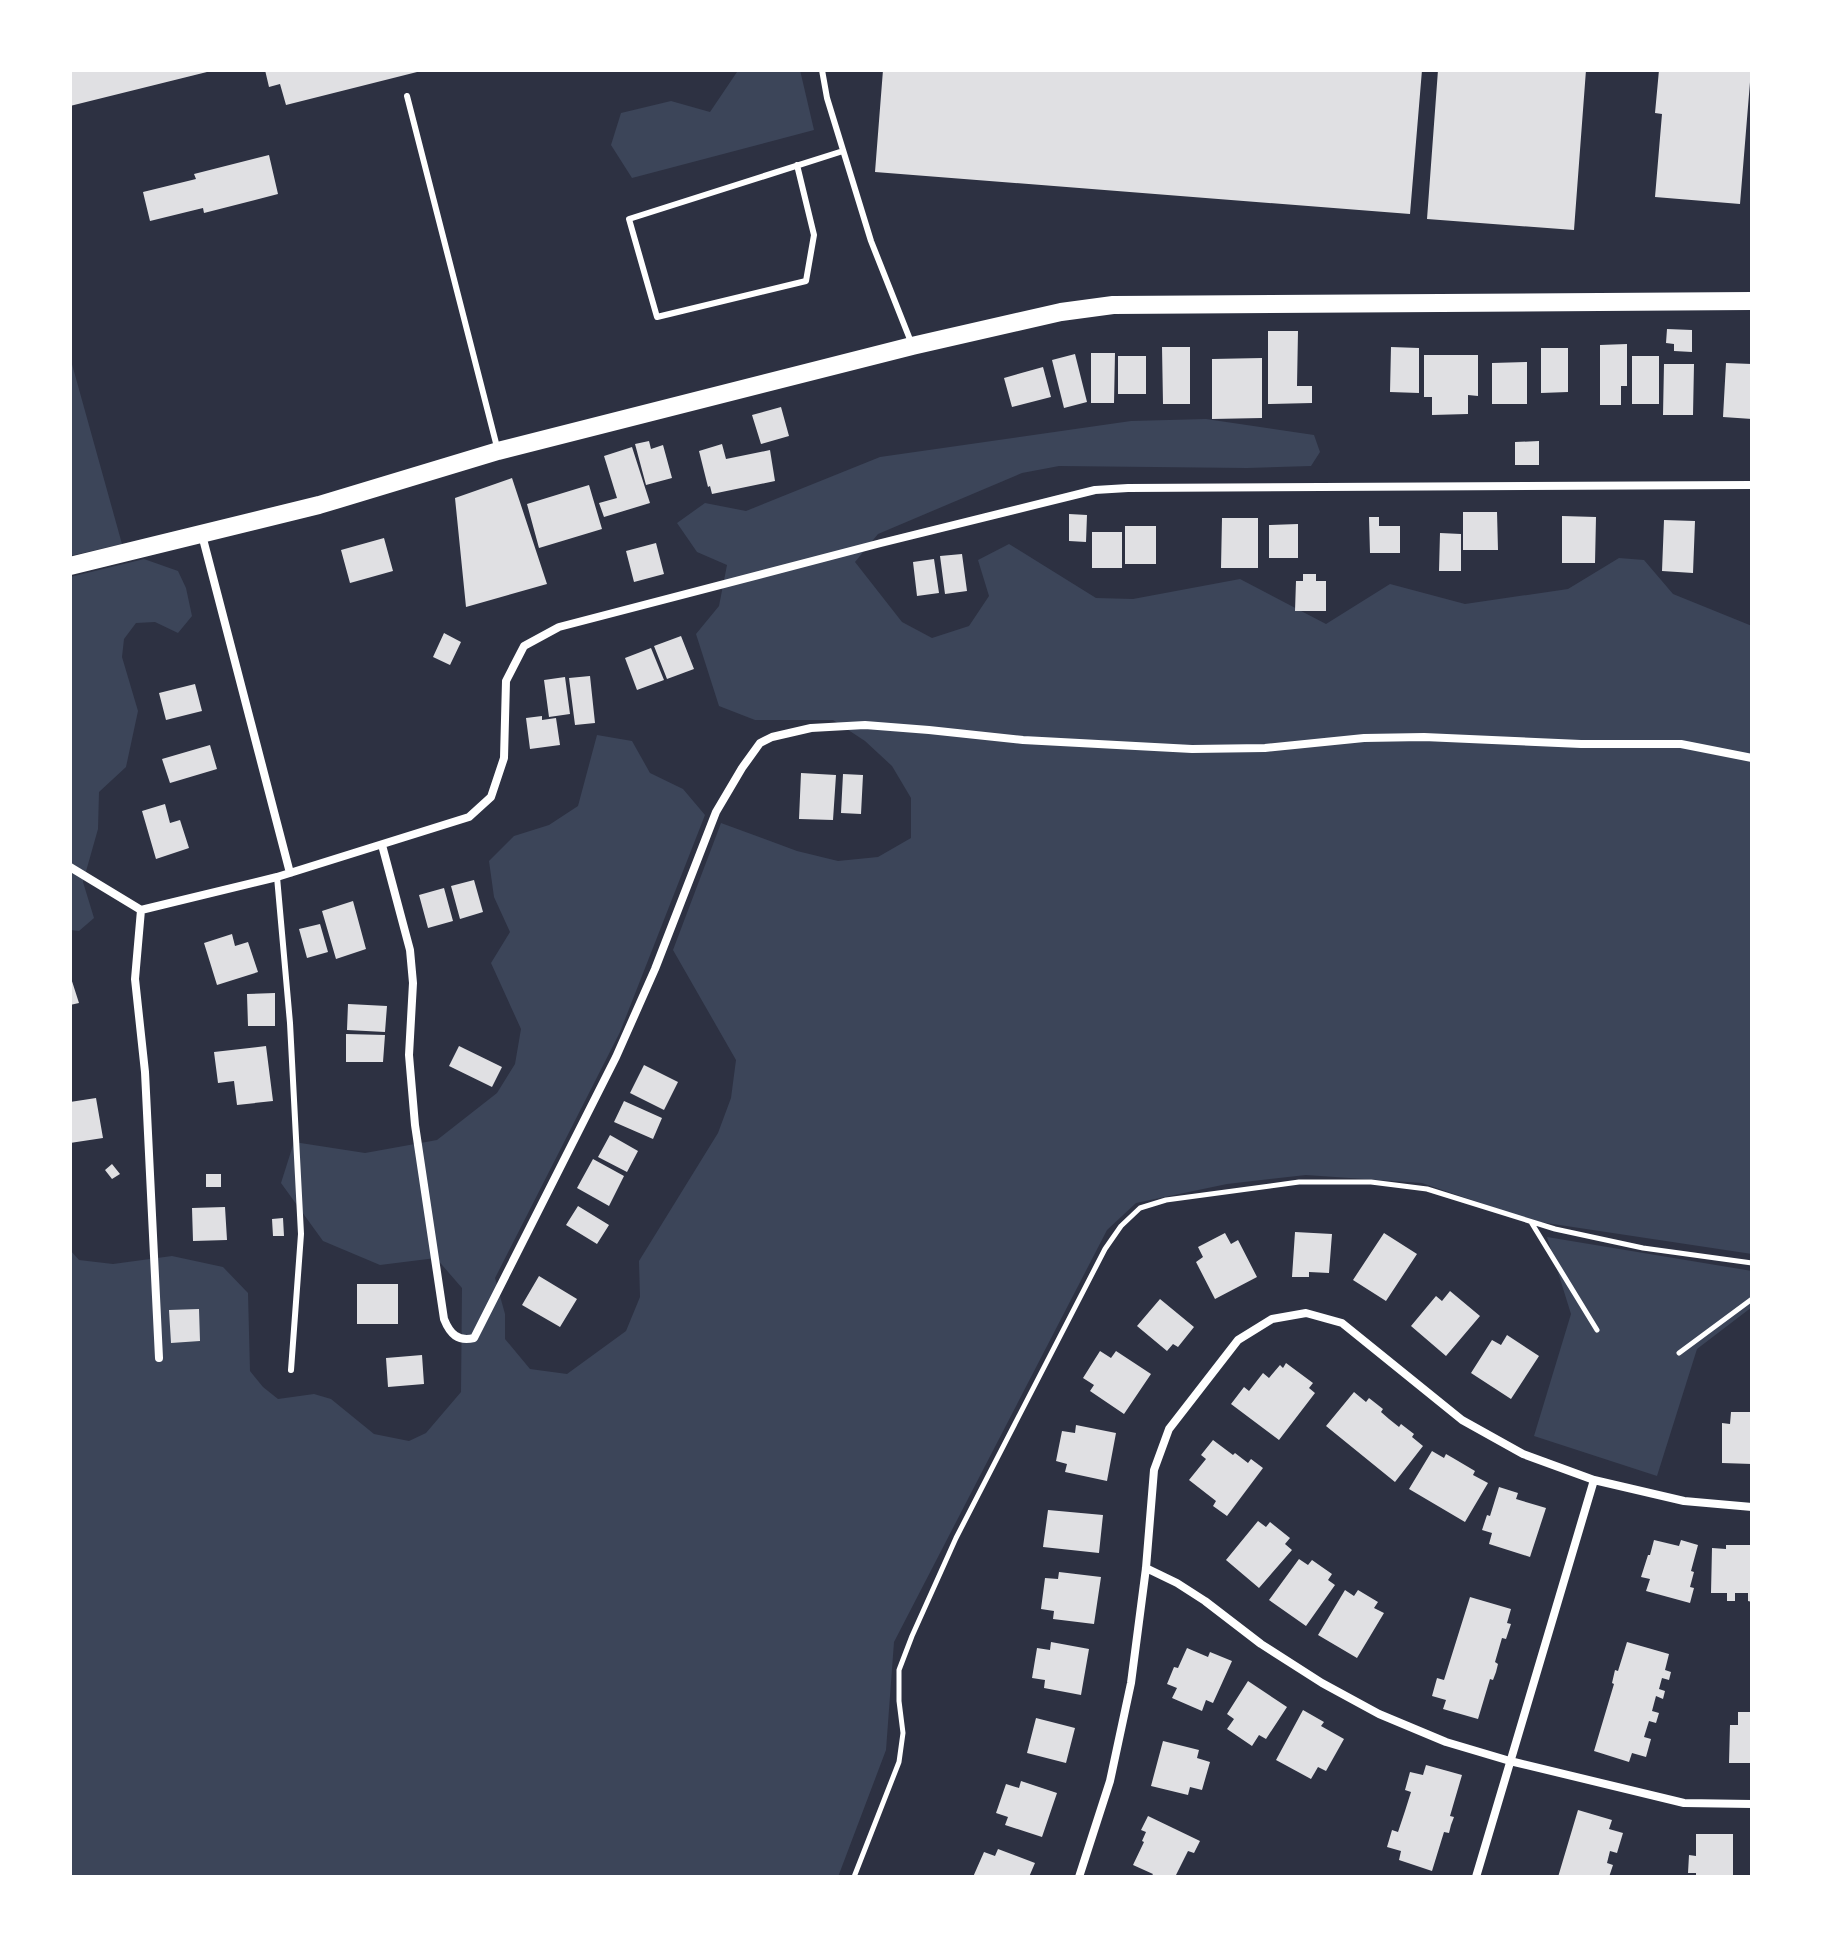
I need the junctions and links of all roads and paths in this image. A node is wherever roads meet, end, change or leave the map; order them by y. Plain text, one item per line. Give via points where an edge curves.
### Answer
1 (822, 70) edge
2 (407, 96) dead end
3 (843, 151) junction
4 (797, 165) junction
5 (1752, 301) edge
6 (912, 346) junction
7 (498, 451) junction
8 (1752, 485) edge
9 (202, 535) junction
10 (70, 566) edge
11 (1752, 758) edge
12 (382, 845) junction
13 (70, 867) edge
14 (290, 873) junction
15 (277, 877) junction
16 (141, 910) junction
17 (1531, 1222) dead end
18 (1752, 1299) edge
19 (1597, 1330) dead end
20 (1679, 1353) dead end
21 (159, 1358) dead end
22 (291, 1370) dead end
23 (1594, 1480) junction
24 (1752, 1507) edge
25 (1146, 1568) junction
26 (1510, 1761) junction
27 (1752, 1804) edge
28 (1079, 1877) edge
29 (1476, 1877) edge

1 - 3 lane
2 - 7 lane
3 - 4 lane
3 - 6 lane
4 - 4 lane via 629,219 657,317 806,281 814,235
5 - 6 main road via 1113,305
6 - 7 main road
7 - 9 main road
8 - 12 street via 1095,490 559,627 524,646 506,681 504,758 491,797 469,817
9 - 10 main road
9 - 14 street
11 - 12 street via 1681,744 1424,737 1192,749 865,725 772,737 760,743 716,812 616,1057 474,1338 465,1340 455,1337 444,1319 415,1125 410,950
12 - 14 street
13 - 16 street
14 - 15 street
15 - 16 street
15 - 22 lane via 301,1234
16 - 21 street via 135,979 145,1072
17 - 19 path
18 - 20 path
23 - 24 street via 1684,1501
23 - 25 street via 1523,1454 1462,1420 1342,1323 1306,1313 1272,1319 1238,1340 1169,1429 1154,1470
23 - 26 street
25 - 26 street via 1379,1714
25 - 28 street via 1131,1683 1110,1781
26 - 27 street via 1684,1803
26 - 29 street

